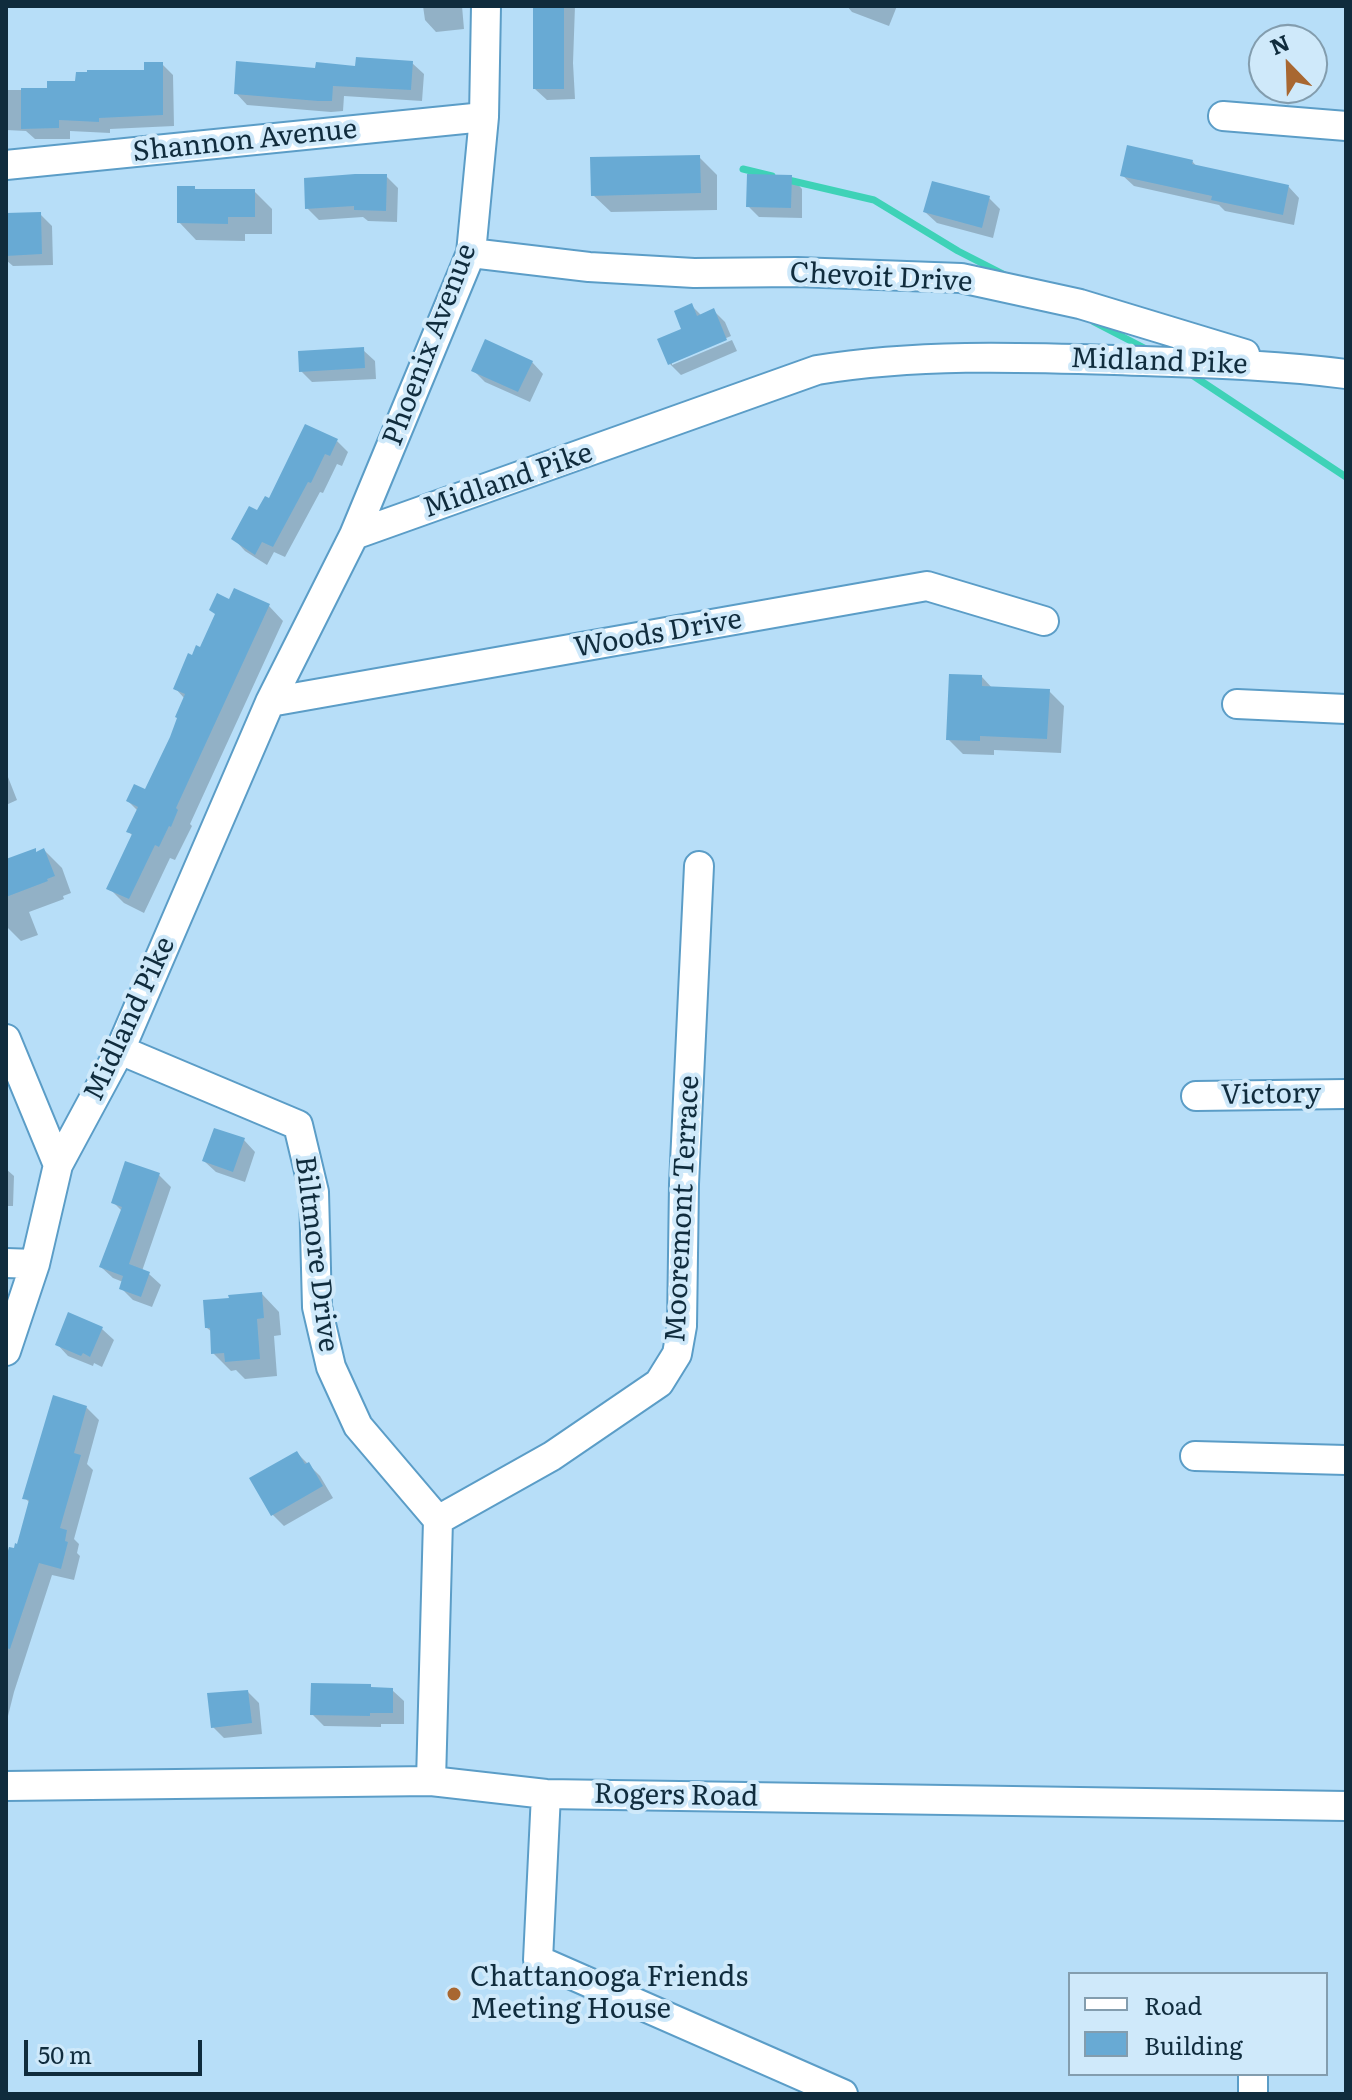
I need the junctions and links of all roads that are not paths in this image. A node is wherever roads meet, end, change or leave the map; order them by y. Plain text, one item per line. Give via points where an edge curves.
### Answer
1 (486, 6) edge
2 (1223, 116) dead end
3 (484, 117) junction
4 (1346, 126) edge
5 (6, 165) edge
6 (471, 253) junction
7 (1280, 365) junction
8 (1346, 374) edge
9 (354, 535) junction
10 (1044, 621) dead end
11 (270, 702) junction
12 (1237, 704) dead end
13 (1346, 709) edge
14 (699, 866) dead end
15 (6, 1039) edge
16 (120, 1050) junction
17 (1346, 1094) edge
18 (1196, 1096) dead end
19 (58, 1165) junction
20 (6, 1263) edge
21 (35, 1264) junction
22 (6, 1351) edge
23 (1195, 1456) dead end
24 (1346, 1460) edge
25 (438, 1520) junction
26 (431, 1781) junction
27 (6, 1786) edge
28 (546, 1794) junction
29 (1346, 1806) edge
30 (843, 2094) edge

1 - 3 street, Phoenix Avenue
2 - 4 street
3 - 5 street, Shannon Avenue
3 - 6 street, Phoenix Avenue
6 - 7 street, Chevoit Drive via 649,271 961,278 1080,304
6 - 9 street, Phoenix Avenue
7 - 8 street, Midland Pike
7 - 9 street, Midland Pike via 1009,357 861,362 817,370
9 - 11 street, Midland Pike
10 - 11 street, Woods Drive via 927,586
11 - 16 street, Midland Pike
12 - 13 street
14 - 25 street, Mooremont Terrace via 677,1354 659,1383 552,1456
15 - 19 street
16 - 19 street, Midland Pike
16 - 25 street, Biltmore Drive via 298,1125 314,1192 317,1307 331,1367 358,1426
17 - 18 street, Victory
19 - 21 street, Midland Pike
20 - 21 street
21 - 22 street, Midland Pike
23 - 24 street
25 - 26 street
26 - 27 street, Rogers Road
26 - 28 street, Rogers Road
28 - 29 street, Rogers Road
28 - 30 street via 538,1960

